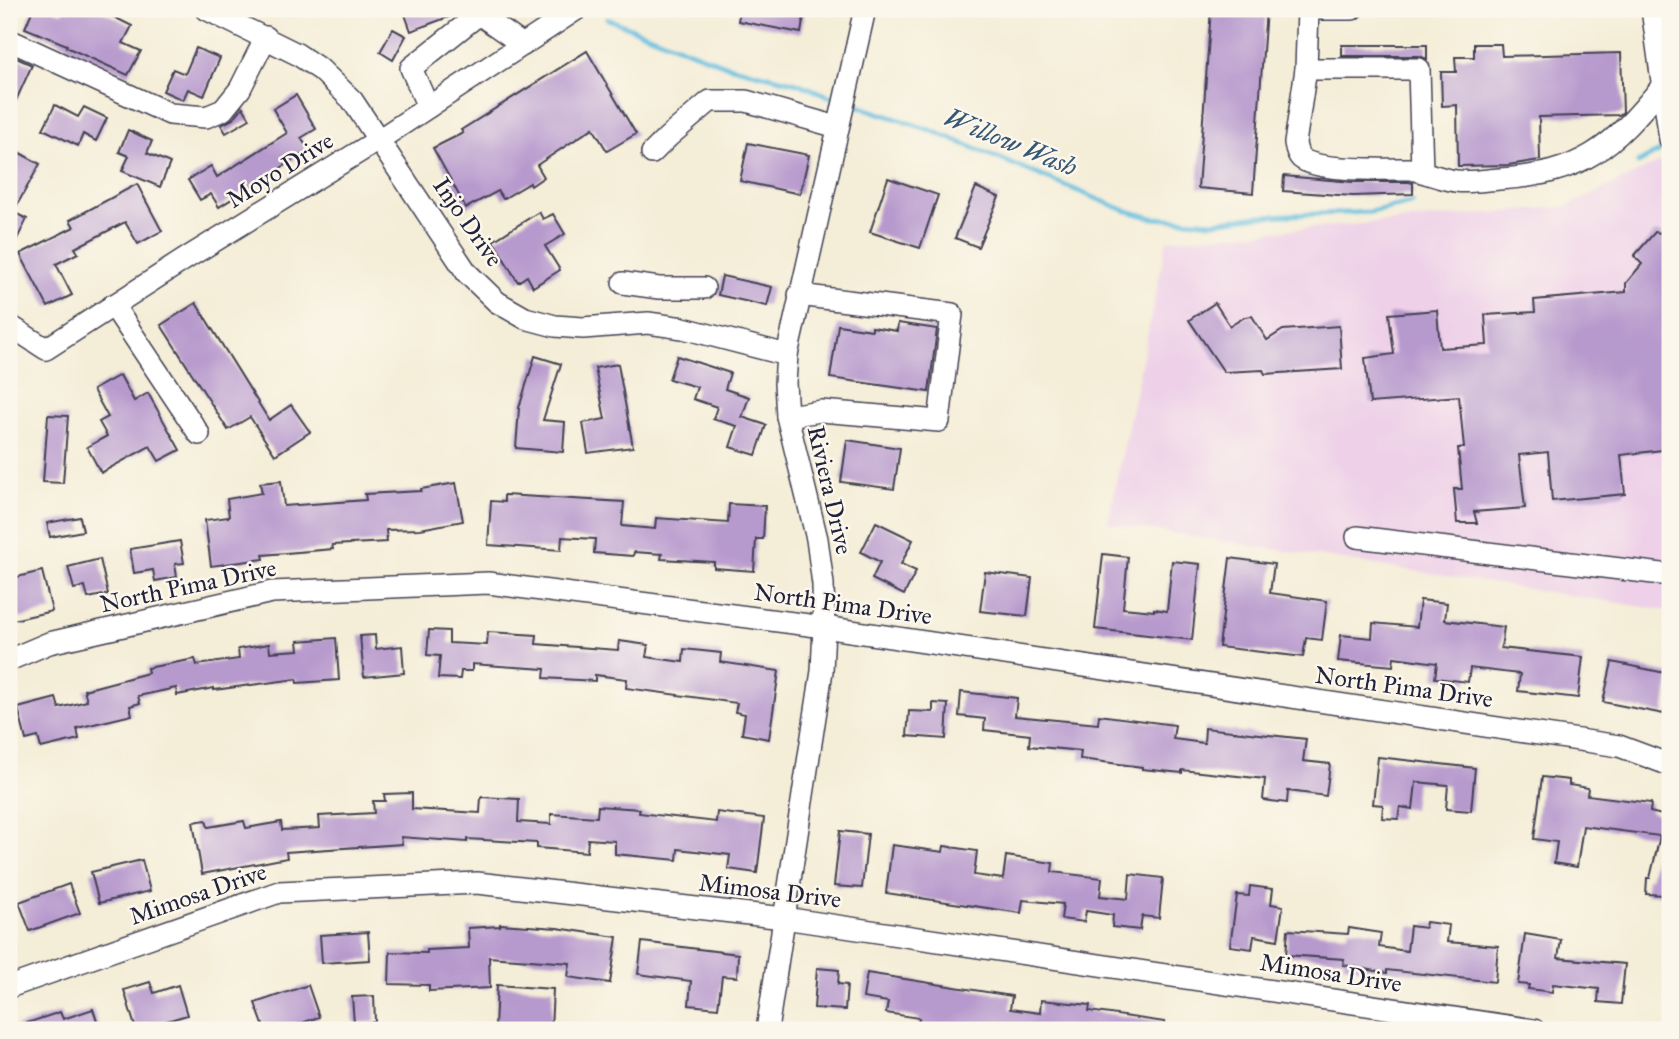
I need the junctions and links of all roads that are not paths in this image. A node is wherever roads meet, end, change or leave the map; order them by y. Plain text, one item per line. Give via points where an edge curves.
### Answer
1 (207, 9) edge
2 (578, 9) edge
3 (865, 9) edge
4 (1308, 9) edge
5 (1352, 9) edge
6 (1652, 9) edge
7 (266, 37) junction
8 (9, 40) edge
9 (523, 45) junction
10 (1306, 69) junction
11 (1663, 85) junction
12 (428, 107) junction
13 (838, 127) junction
14 (1670, 131) edge
15 (380, 139) junction
16 (1670, 139) edge
17 (652, 153) dead end
18 (1422, 171) junction
19 (623, 284) dead end
20 (704, 288) dead end
21 (799, 295) junction
22 (113, 305) junction
23 (9, 325) edge
24 (787, 355) junction
25 (787, 416) junction
26 (199, 435) dead end
27 (1357, 537) dead end
28 (1670, 575) edge
29 (824, 627) junction
30 (9, 660) edge
31 (1670, 765) edge
32 (784, 918) junction
33 (9, 987) edge
34 (767, 1030) edge
35 (1534, 1030) edge

1 - 7 street, Injo Drive
2 - 9 street, Moyo Drive
3 - 13 street, Riviera Drive
4 - 5 street
4 - 10 street
6 - 11 street
7 - 8 street via 240,89 223,110 206,117 170,114
7 - 15 street, Injo Drive via 321,70 352,100
9 - 12 street, Moyo Drive
9 - 12 street via 479,14 411,68
10 - 18 street via 1295,144 1303,160 1329,167
10 - 18 street via 1419,69
11 - 14 street
11 - 18 street via 1616,139 1588,158 1550,173 1459,181
12 - 15 street, Moyo Drive
13 - 17 street via 746,101 710,101
13 - 21 street, Riviera Drive
14 - 16 street
15 - 22 street, Moyo Drive
15 - 24 street, Injo Drive via 467,273 497,302 525,318 583,328 648,323
19 - 20 street
21 - 24 street, Riviera Drive
21 - 25 street via 953,314 939,421 821,411
22 - 23 street, Moyo Drive via 46,349
22 - 26 street
24 - 25 street, Riviera Drive
25 - 29 street, Riviera Drive via 817,539
27 - 28 street
29 - 30 street, North Pima Drive via 488,583 272,592 48,643
29 - 31 street, North Pima Drive via 1619,746
29 - 32 street, Riviera Drive via 822,671
32 - 33 street, Mimosa Drive via 477,883 279,892
32 - 34 street, Riviera Drive
32 - 35 street, Mimosa Drive

